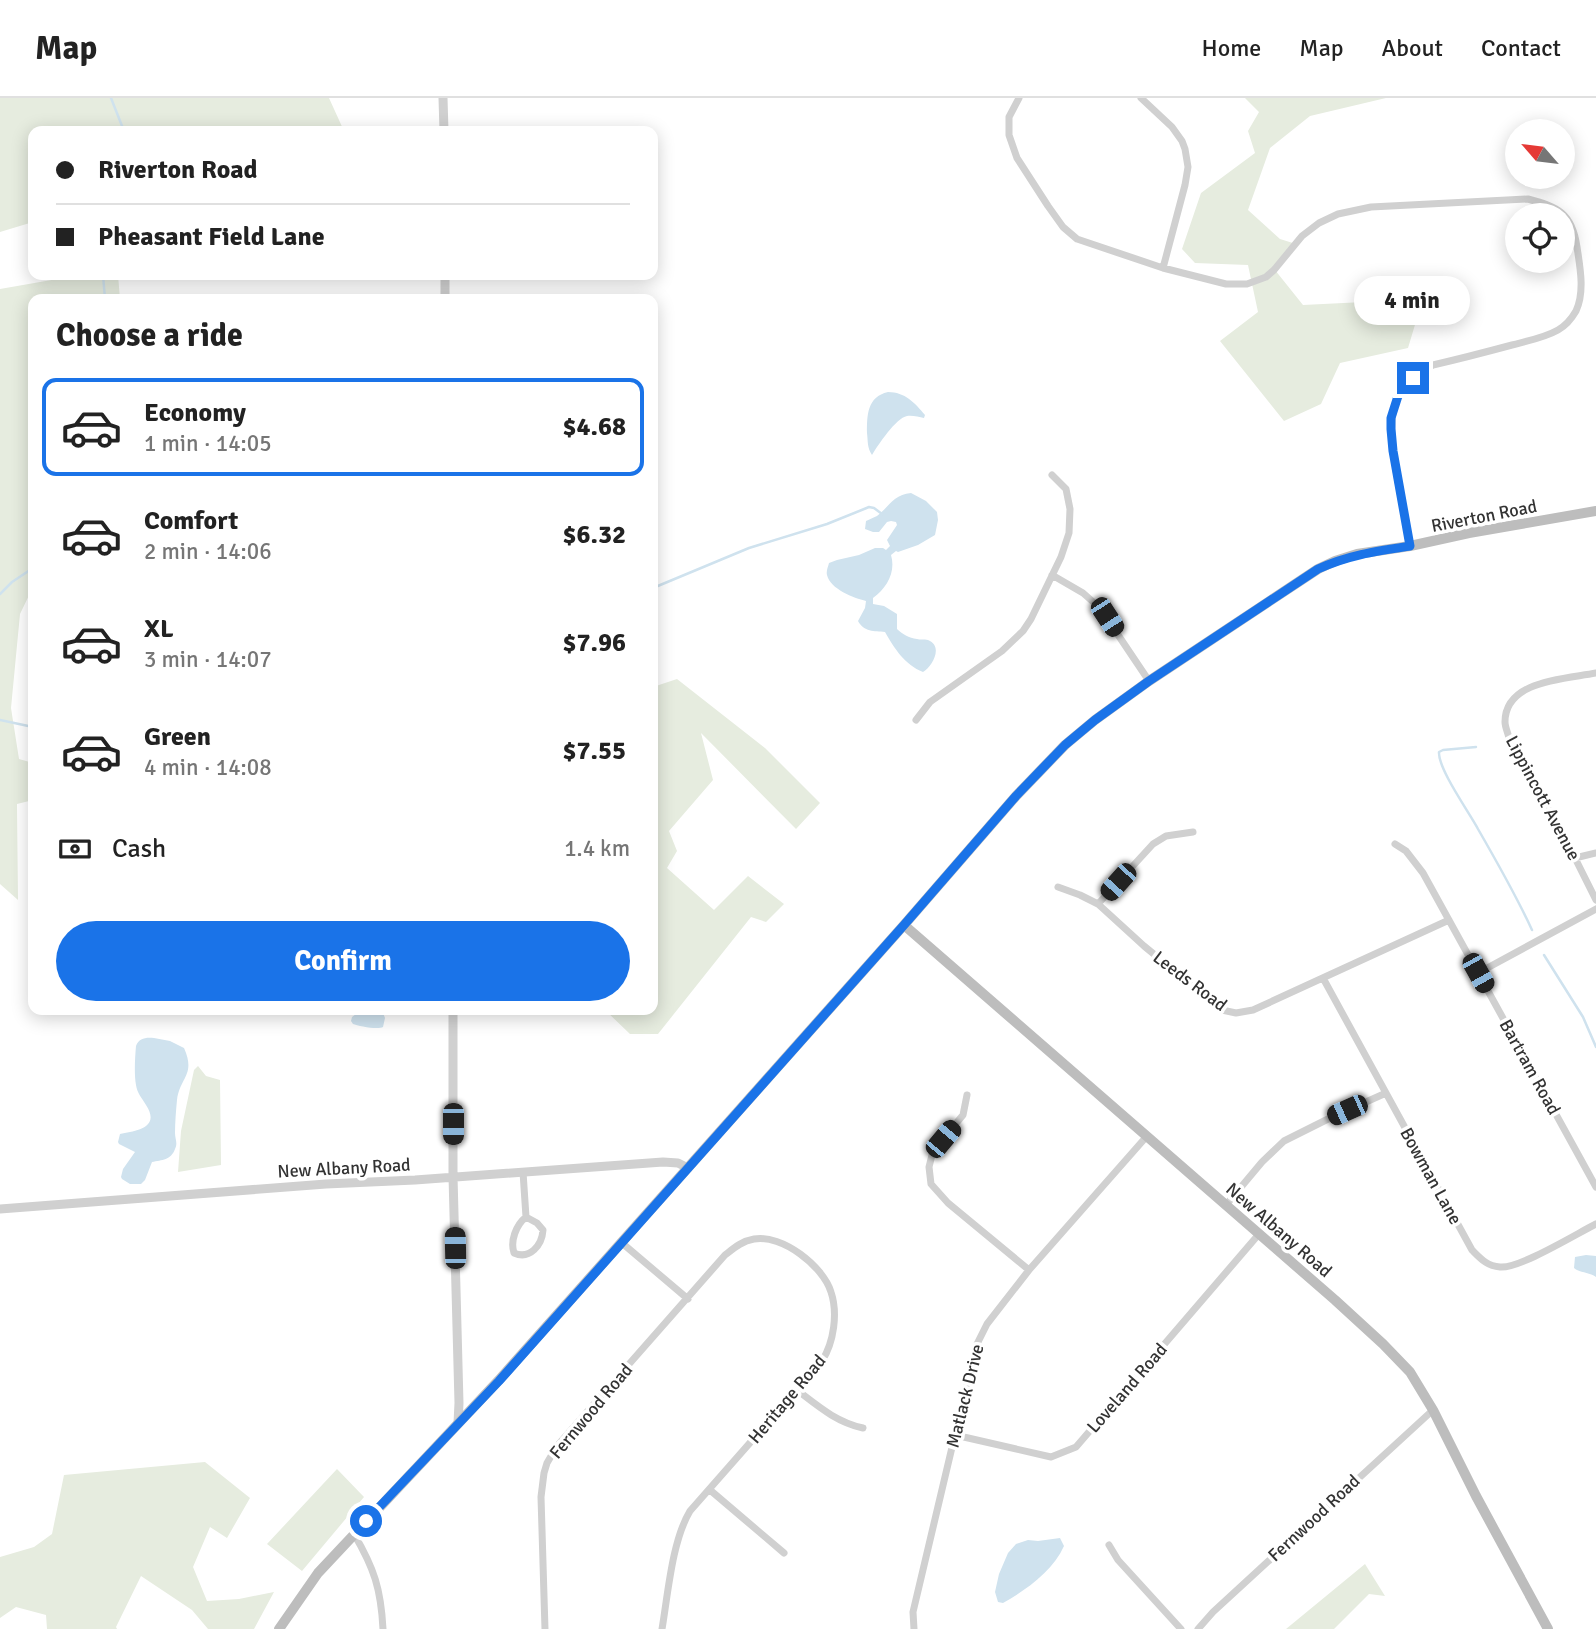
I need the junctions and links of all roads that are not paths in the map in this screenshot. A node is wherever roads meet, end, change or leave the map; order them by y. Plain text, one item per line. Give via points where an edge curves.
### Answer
1 (443, 98) edge
2 (1018, 98) edge
3 (1141, 98) edge
4 (444, 126) edge
5 (1163, 268) junction
6 (1052, 475) dead end
7 (1596, 511) edge
8 (1410, 546) junction
9 (1052, 576) junction
10 (1596, 673) edge
11 (1149, 681) junction
12 (916, 720) dead end
13 (1193, 832) dead end
14 (1395, 844) dead end
15 (1596, 853) edge
16 (1575, 858) junction
17 (1058, 887) dead end
18 (1596, 900) edge
19 (1098, 904) junction
20 (1596, 909) edge
21 (1449, 920) junction
22 (904, 925) junction
23 (1478, 973) junction
24 (1323, 978) junction
25 (453, 1015) edge
26 (1386, 1093) junction
27 (967, 1095) dead end
28 (1147, 1136) junction
29 (688, 1168) junction
30 (523, 1172) junction
31 (453, 1176) junction
32 (1596, 1187) edge
33 (1226, 1205) junction
34 (0, 1209) edge
35 (526, 1217) junction
36 (1596, 1224) edge
37 (1259, 1234) junction
38 (622, 1243) junction
39 (1029, 1270) junction
40 (688, 1299) junction
41 (797, 1390) junction
42 (1433, 1410) junction
43 (458, 1423) junction
44 (863, 1428) dead end
45 (955, 1435) junction
46 (710, 1490) junction
47 (354, 1534) junction
48 (1109, 1545) dead end
49 (783, 1553) dead end
50 (279, 1629) edge
51 (383, 1629) edge
52 (545, 1629) edge
53 (662, 1629) edge
54 (914, 1629) edge
55 (1181, 1629) edge
56 (1198, 1629) edge
57 (1548, 1629) edge

1 - 4 street
2 - 5 street via 1009,117 1017,158 1063,227 1077,239
3 - 5 street via 1182,141 1188,167
5 - 8 street via 1226,284 1247,284 1266,277 1319,223 1371,207 1528,199 1549,205 1567,218 1576,237 1581,289 1577,309 1565,326 1538,339 1433,365 1413,378 1398,396 1391,429
6 - 9 street via 1066,489 1070,509 1069,533
7 - 8 main road, Riverton Road
8 - 11 main road, Riverton Road via 1357,554 1318,569
9 - 11 street via 1100,608
9 - 12 street via 1023,631 930,702
10 - 16 street, Lippincott Avenue via 1522,690 1509,704 1505,722 1509,738
11 - 22 main road, Riverton Road via 1048,761
13 - 19 street via 1166,836 1153,844
14 - 21 street, Bartram Road via 1418,864
15 - 16 street
16 - 18 street, Lippincott Avenue
17 - 19 street, Leeds Road
19 - 24 street, Leeds Road via 1228,1012 1253,1010
20 - 23 street
21 - 23 street, Bartram Road
21 - 24 street, Leeds Road
22 - 28 main road, New Albany Road
22 - 29 main road, Riverton Road
23 - 32 street, Bartram Road
24 - 26 street, Bowman Lane
25 - 31 street
26 - 33 street via 1284,1141
26 - 36 street, Bowman Lane via 1472,1250 1485,1263 1502,1268 1522,1262
27 - 39 street via 963,1115 933,1150 931,1184
28 - 33 main road, New Albany Road
28 - 39 street, Matlack Drive
29 - 30 street, New Albany Road via 663,1162
29 - 38 main road, Riverton Road
30 - 31 street, New Albany Road
30 - 35 street
31 - 34 street, New Albany Road
31 - 43 street
33 - 37 main road, New Albany Road
35 - 35 street via 543,1230 542,1237 533,1251 520,1256 512,1247
37 - 42 main road, New Albany Road via 1390,1351 1410,1372
37 - 45 street, Loveland Road via 1076,1447 1051,1457
38 - 40 street
38 - 43 main road, Riverton Road
39 - 45 street, Matlack Drive via 987,1324 976,1346
40 - 41 street, Heritage Road via 725,1255 754,1239 778,1242 813,1265 831,1290 832,1337 822,1361
40 - 52 street, Fernwood Road via 557,1446 547,1463 541,1497
41 - 44 street via 832,1417
41 - 46 street, Heritage Road
42 - 56 street, Fernwood Road
42 - 57 main road, New Albany Road
43 - 47 main road, Riverton Road
45 - 54 street, Matlack Drive via 913,1612
46 - 49 street
46 - 53 street, Heritage Road via 690,1511 679,1536
47 - 50 main road, Riverton Road via 318,1573
47 - 51 street via 378,1587
48 - 55 street

